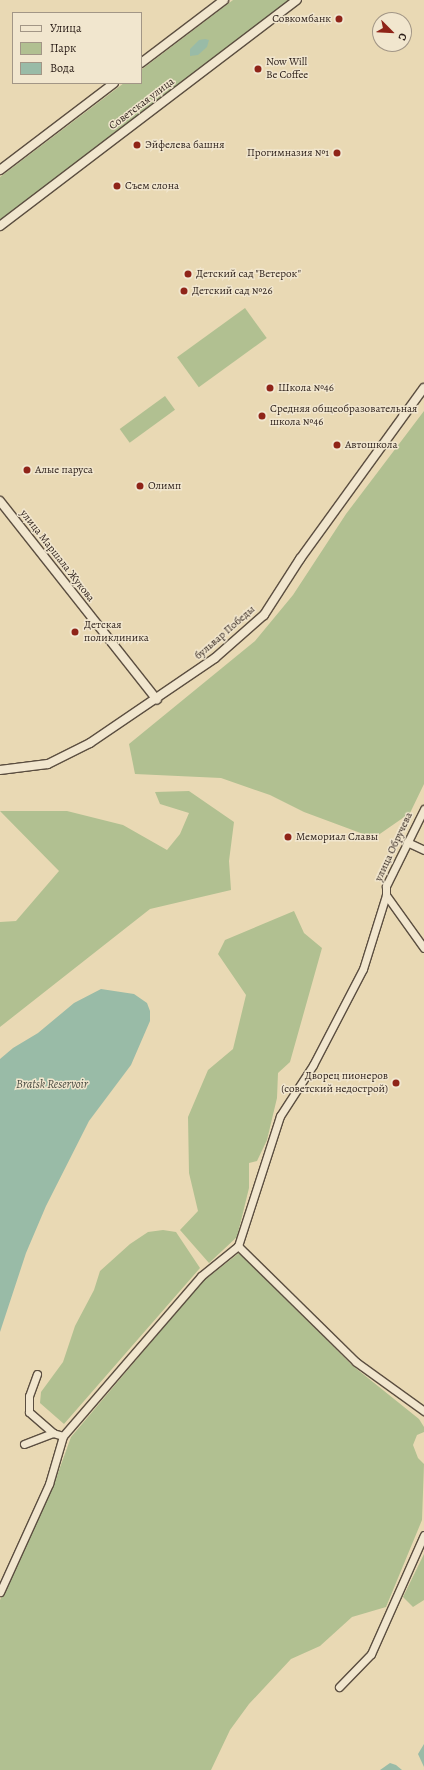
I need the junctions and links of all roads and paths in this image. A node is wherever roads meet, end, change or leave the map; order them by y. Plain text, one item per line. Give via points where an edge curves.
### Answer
1 (224, 0) edge
2 (297, 0) edge
3 (142, 62) edge
4 (113, 84) edge
5 (0, 170) edge
6 (0, 226) edge
7 (424, 388) edge
8 (0, 501) edge
9 (157, 700) junction
10 (0, 770) edge
11 (424, 809) edge
12 (407, 842) junction
13 (424, 850) edge
14 (386, 895) junction
15 (424, 948) edge
16 (238, 1246) junction
17 (38, 1374) dead end
18 (424, 1411) edge
19 (53, 1433) junction
20 (63, 1436) junction
21 (24, 1444) dead end
22 (424, 1535) edge
23 (0, 1592) edge
24 (339, 1687) dead end

1 - 3 street
2 - 6 street, Советская улица
4 - 5 street
7 - 9 street, бульвар Победы via 300,559 264,615 215,658
8 - 9 street, улица Маршала Жукова
9 - 10 street, бульвар Победы via 90,743 48,764
11 - 12 street, улица Обручева
12 - 13 street
12 - 14 street, улица Обручева via 386,886
14 - 15 street
14 - 16 street, улица Обручева via 363,969 313,1065 280,1116
16 - 18 street via 356,1362
16 - 20 street via 201,1276
17 - 19 street via 29,1396 29,1412
19 - 20 street
19 - 21 street
20 - 23 street via 49,1484
22 - 24 street via 371,1654

